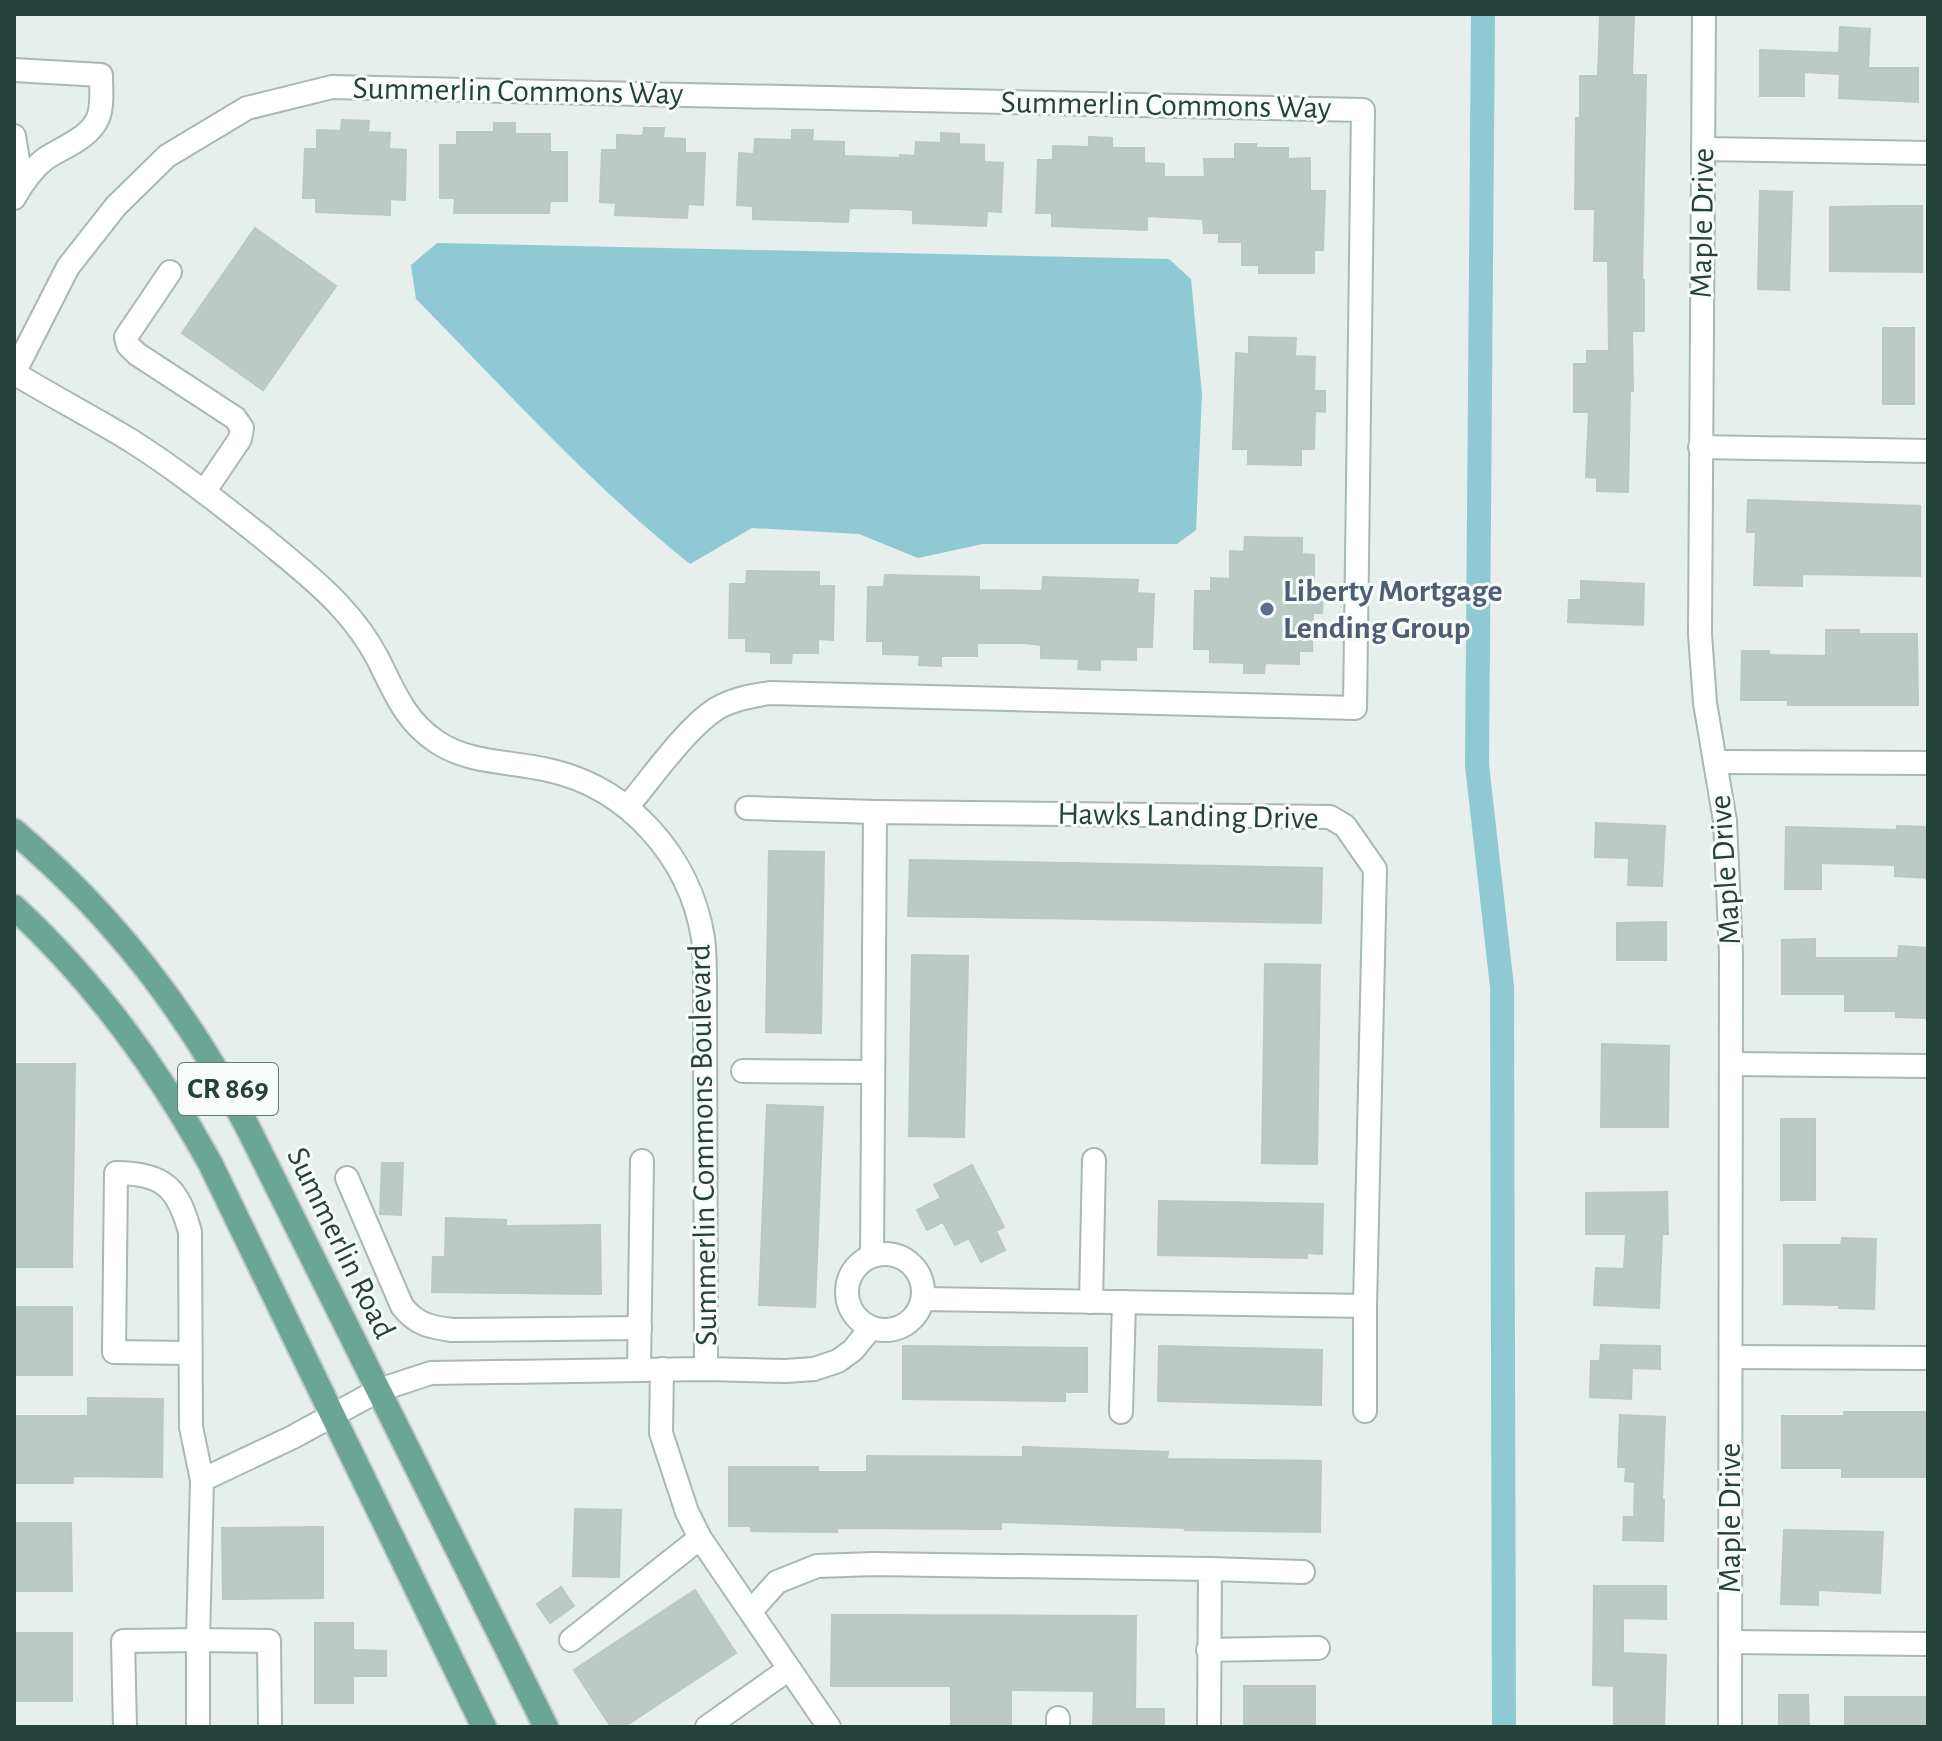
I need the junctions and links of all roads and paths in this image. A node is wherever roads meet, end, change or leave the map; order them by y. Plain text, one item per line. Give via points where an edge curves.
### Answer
1 (1704, 14) edge
2 (14, 70) edge
3 (14, 136) edge
4 (1703, 149) junction
5 (1928, 153) edge
6 (18, 191) edge
7 (170, 272) dead end
8 (14, 373) edge
9 (1700, 447) junction
10 (1928, 451) edge
11 (204, 492) junction
12 (1716, 762) junction
13 (1928, 763) edge
14 (627, 807) junction
15 (747, 808) dead end
16 (875, 812) junction
17 (14, 831) edge
18 (14, 907) edge
19 (1732, 1064) junction
20 (1928, 1066) edge
21 (743, 1071) dead end
22 (873, 1072) junction
23 (1094, 1160) dead end
24 (642, 1161) dead end
25 (347, 1178) dead end
26 (872, 1255) junction
27 (923, 1299) junction
28 (1091, 1302) junction
29 (1124, 1302) junction
30 (1365, 1306) junction
31 (640, 1328) junction
32 (871, 1328) junction
33 (189, 1353) junction
34 (1731, 1357) junction
35 (1928, 1358) edge
36 (662, 1369) junction
37 (706, 1369) junction
38 (639, 1370) junction
39 (379, 1390) junction
40 (1365, 1411) dead end
41 (1121, 1412) dead end
42 (333, 1414) junction
43 (202, 1480) junction
44 (700, 1538) junction
45 (1210, 1569) junction
46 (1303, 1572) dead end
47 (751, 1611) junction
48 (198, 1640) junction
49 (571, 1640) dead end
50 (1730, 1642) junction
51 (1928, 1644) edge
52 (1318, 1648) dead end
53 (1208, 1650) junction
54 (789, 1669) junction
55 (125, 1727) edge
56 (198, 1727) edge
57 (270, 1727) edge
58 (484, 1727) edge
59 (546, 1727) edge
60 (707, 1727) edge
61 (829, 1727) edge
62 (1209, 1727) edge
63 (1730, 1727) edge

1 - 4 street, Maple Drive
2 - 6 street via 101,75 100,114 94,126 43,160
3 - 6 street
4 - 5 street
4 - 9 street, Maple Drive
7 - 11 street via 126,337 137,354 235,418 242,428
8 - 11 street, Summerlin Commons Boulevard via 131,441
8 - 14 street, Summerlin Commons Way via 68,267 116,206 167,156 247,108 332,87 1363,110 1355,708 770,693 741,697 715,710
9 - 10 street
9 - 12 street, Maple Drive via 1700,634
11 - 14 street, Summerlin Commons Boulevard via 339,605 377,657 396,700 437,742 495,762 557,771 596,785
12 - 13 street
12 - 19 street, Maple Drive via 1725,821
14 - 37 street, Summerlin Commons Boulevard via 675,862 703,938
15 - 16 street, Hawks Landing Drive
16 - 22 street
16 - 30 street, Hawks Landing Drive via 1330,817 1345,826 1375,869
17 - 39 main road, Summerlin Road / CR 869 via 107,920 188,1022 248,1128
18 - 42 main road, CR 869 via 102,999 175,1101
19 - 20 street
19 - 34 street, Maple Drive
21 - 22 street
22 - 26 street
23 - 28 street
24 - 31 street
25 - 31 street via 402,1306 414,1321 452,1330
26 - 27 street via 899,1255 910,1262 919,1273
26 - 32 street via 852,1272 847,1285 851,1311
27 - 28 street
27 - 32 street via 904,1326
28 - 29 street
29 - 30 street
29 - 41 street
30 - 40 street, Hawks Landing Drive
31 - 38 street
32 - 37 street via 838,1361 814,1369
33 - 33 street via 190,1232 183,1206 168,1185 137,1173 116,1173 114,1352
33 - 43 street via 191,1427
34 - 35 street
34 - 50 street, Maple Drive
36 - 37 street
36 - 38 street
36 - 44 street via 661,1433
38 - 39 street via 431,1373
39 - 42 street
39 - 59 main road, Summerlin Road / CR 869
42 - 43 street
42 - 58 main road, CR 869
43 - 48 street
44 - 47 street
44 - 49 street
45 - 46 street
45 - 47 street via 817,1566 777,1582
45 - 53 street
47 - 54 street
48 - 55 street via 123,1641
48 - 56 street
48 - 57 street via 269,1641
50 - 51 street
50 - 63 street, Maple Drive
52 - 53 street
53 - 62 street
54 - 60 street
54 - 61 street

